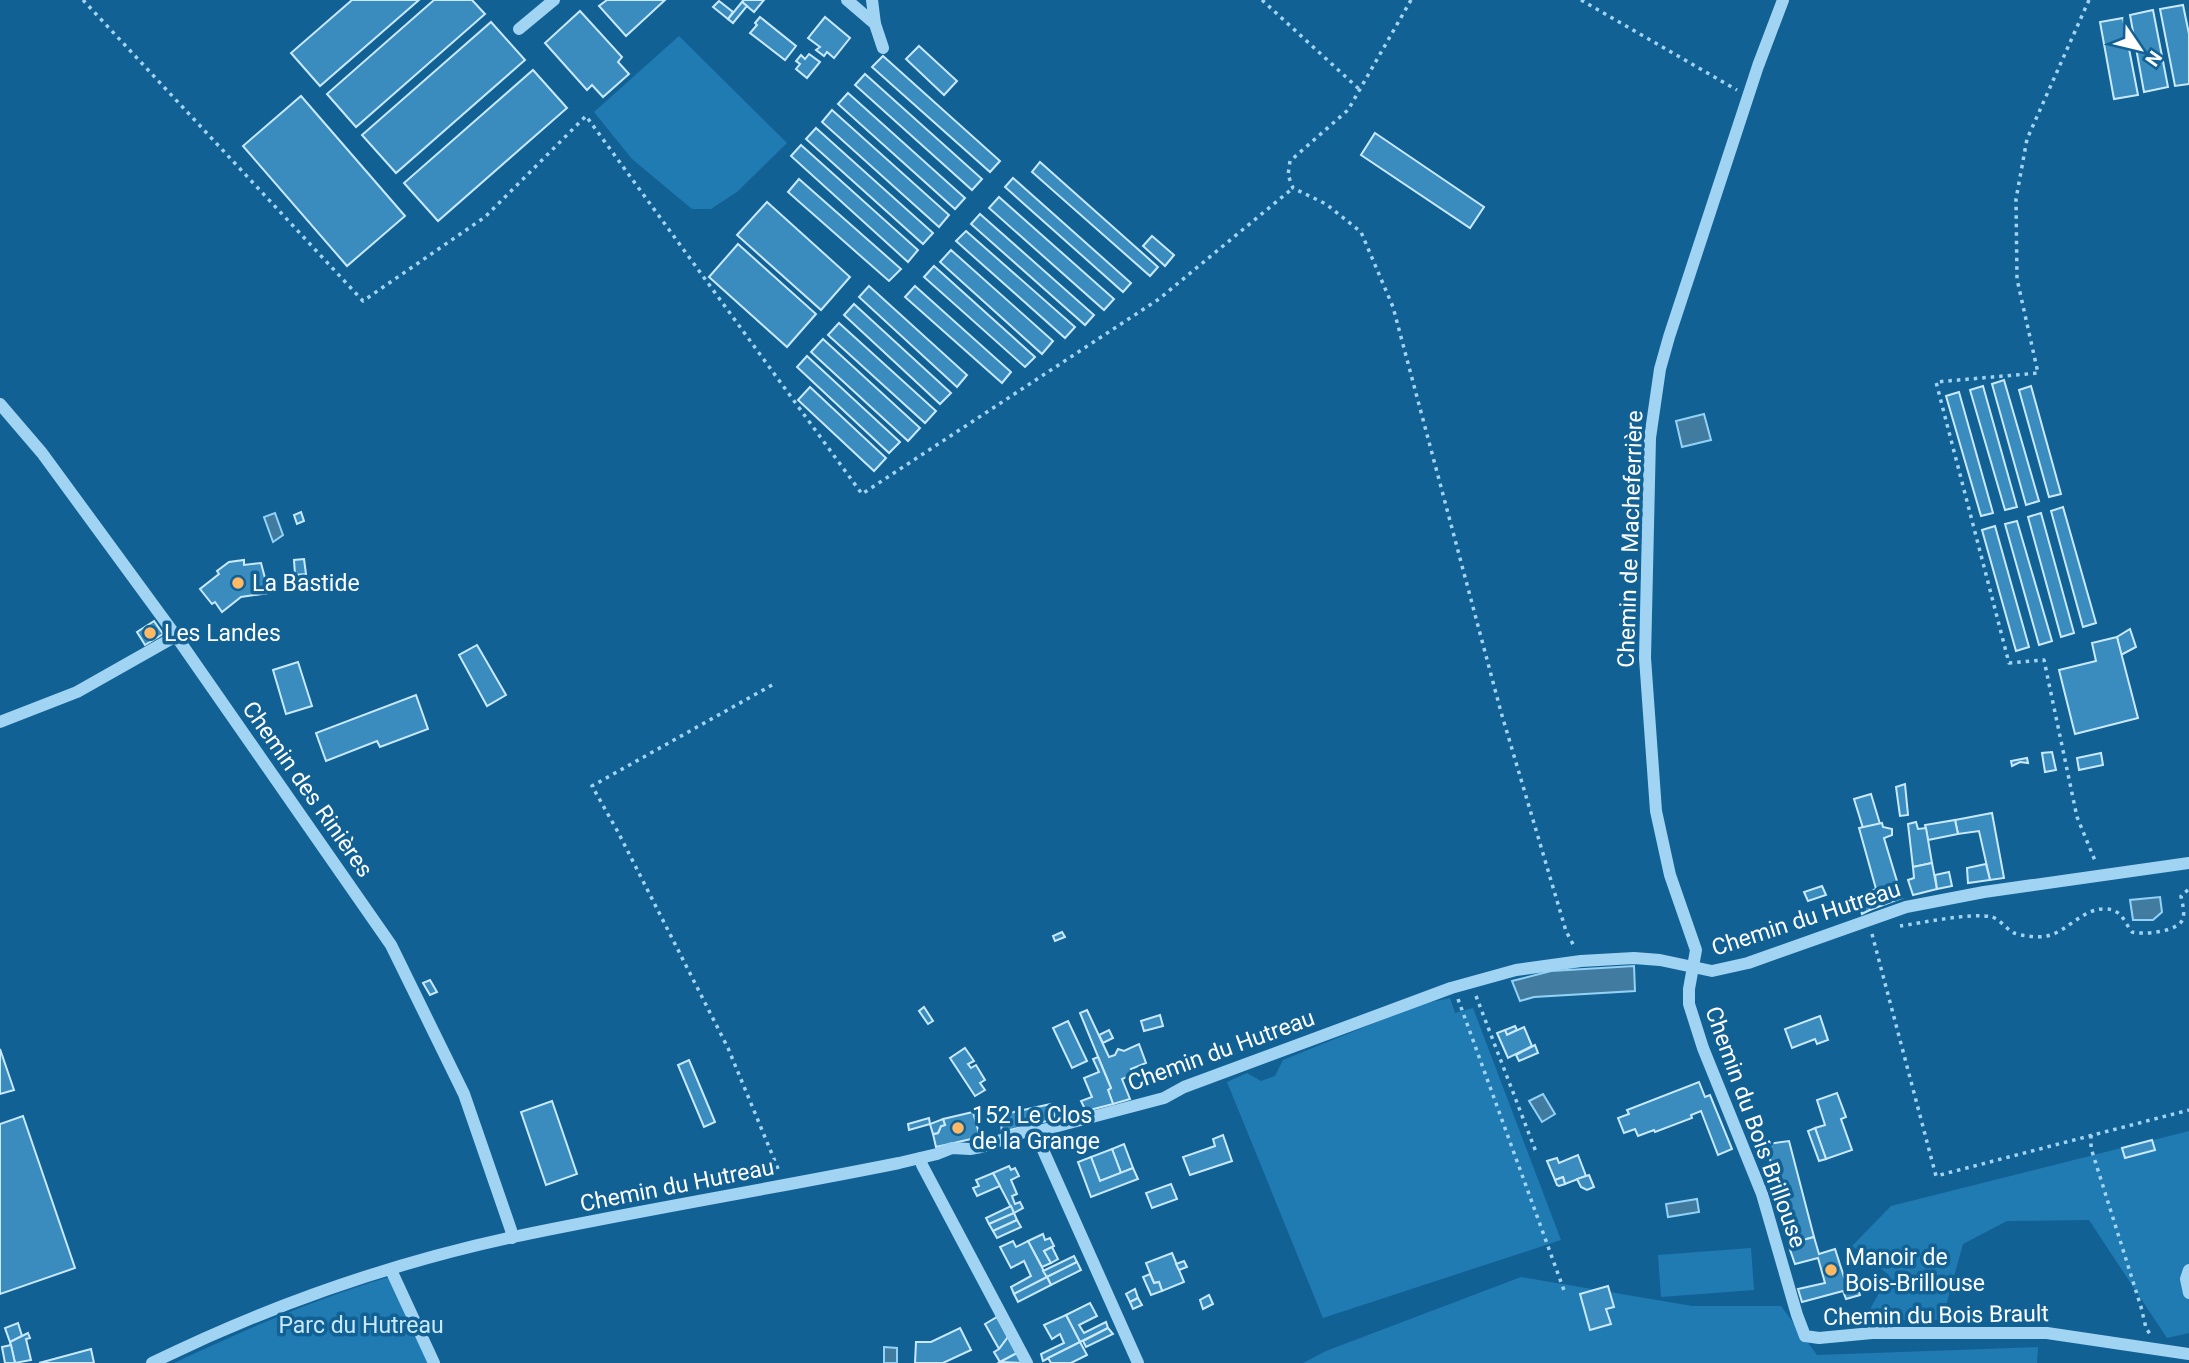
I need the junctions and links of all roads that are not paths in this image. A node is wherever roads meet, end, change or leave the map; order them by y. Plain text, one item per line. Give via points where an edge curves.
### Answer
1 (554, 0) edge
2 (847, 0) edge
3 (873, 0) edge
4 (1783, 0) edge
5 (875, 24) junction
6 (519, 29) dead end
7 (883, 48) dead end
8 (0, 404) edge
9 (176, 636) junction
10 (0, 722) edge
11 (2189, 863) edge
12 (1692, 968) junction
13 (1035, 1132) junction
14 (921, 1158) junction
15 (512, 1238) junction
16 (391, 1270) junction
17 (2189, 1270) edge
18 (2189, 1293) edge
19 (1808, 1338) joint
20 (2189, 1354) edge
21 (152, 1363) edge
22 (434, 1363) edge
23 (1027, 1363) edge
24 (1138, 1363) edge

1 - 6 street
2 - 5 street
3 - 5 street
4 - 12 street, Chemin de Macheferrière via 1660,369 1650,438 1645,658 1649,734 1662,844 1696,950
5 - 7 street
8 - 9 street, Chemin des Rinières via 42,453
9 - 10 street via 77,692
9 - 15 street, Chemin des Rinières via 391,945 464,1094
11 - 12 street, Chemin du Hutreau via 1906,907 1732,968
12 - 13 street, Chemin du Hutreau via 1647,958 1581,961 1470,981 1169,1096
12 - 19 street, Chemin du Bois Brillouse via 1688,997 1699,1037 1762,1194 1802,1333
13 - 14 street, Chemin du Hutreau
13 - 24 street
14 - 15 street, Chemin du Hutreau
14 - 23 street
15 - 16 street, Chemin du Hutreau
16 - 21 street, Chemin du Hutreau via 260,1314
16 - 22 street
17 - 18 street
19 - 20 street, Chemin du Bois Brault via 1872,1333 2047,1333

